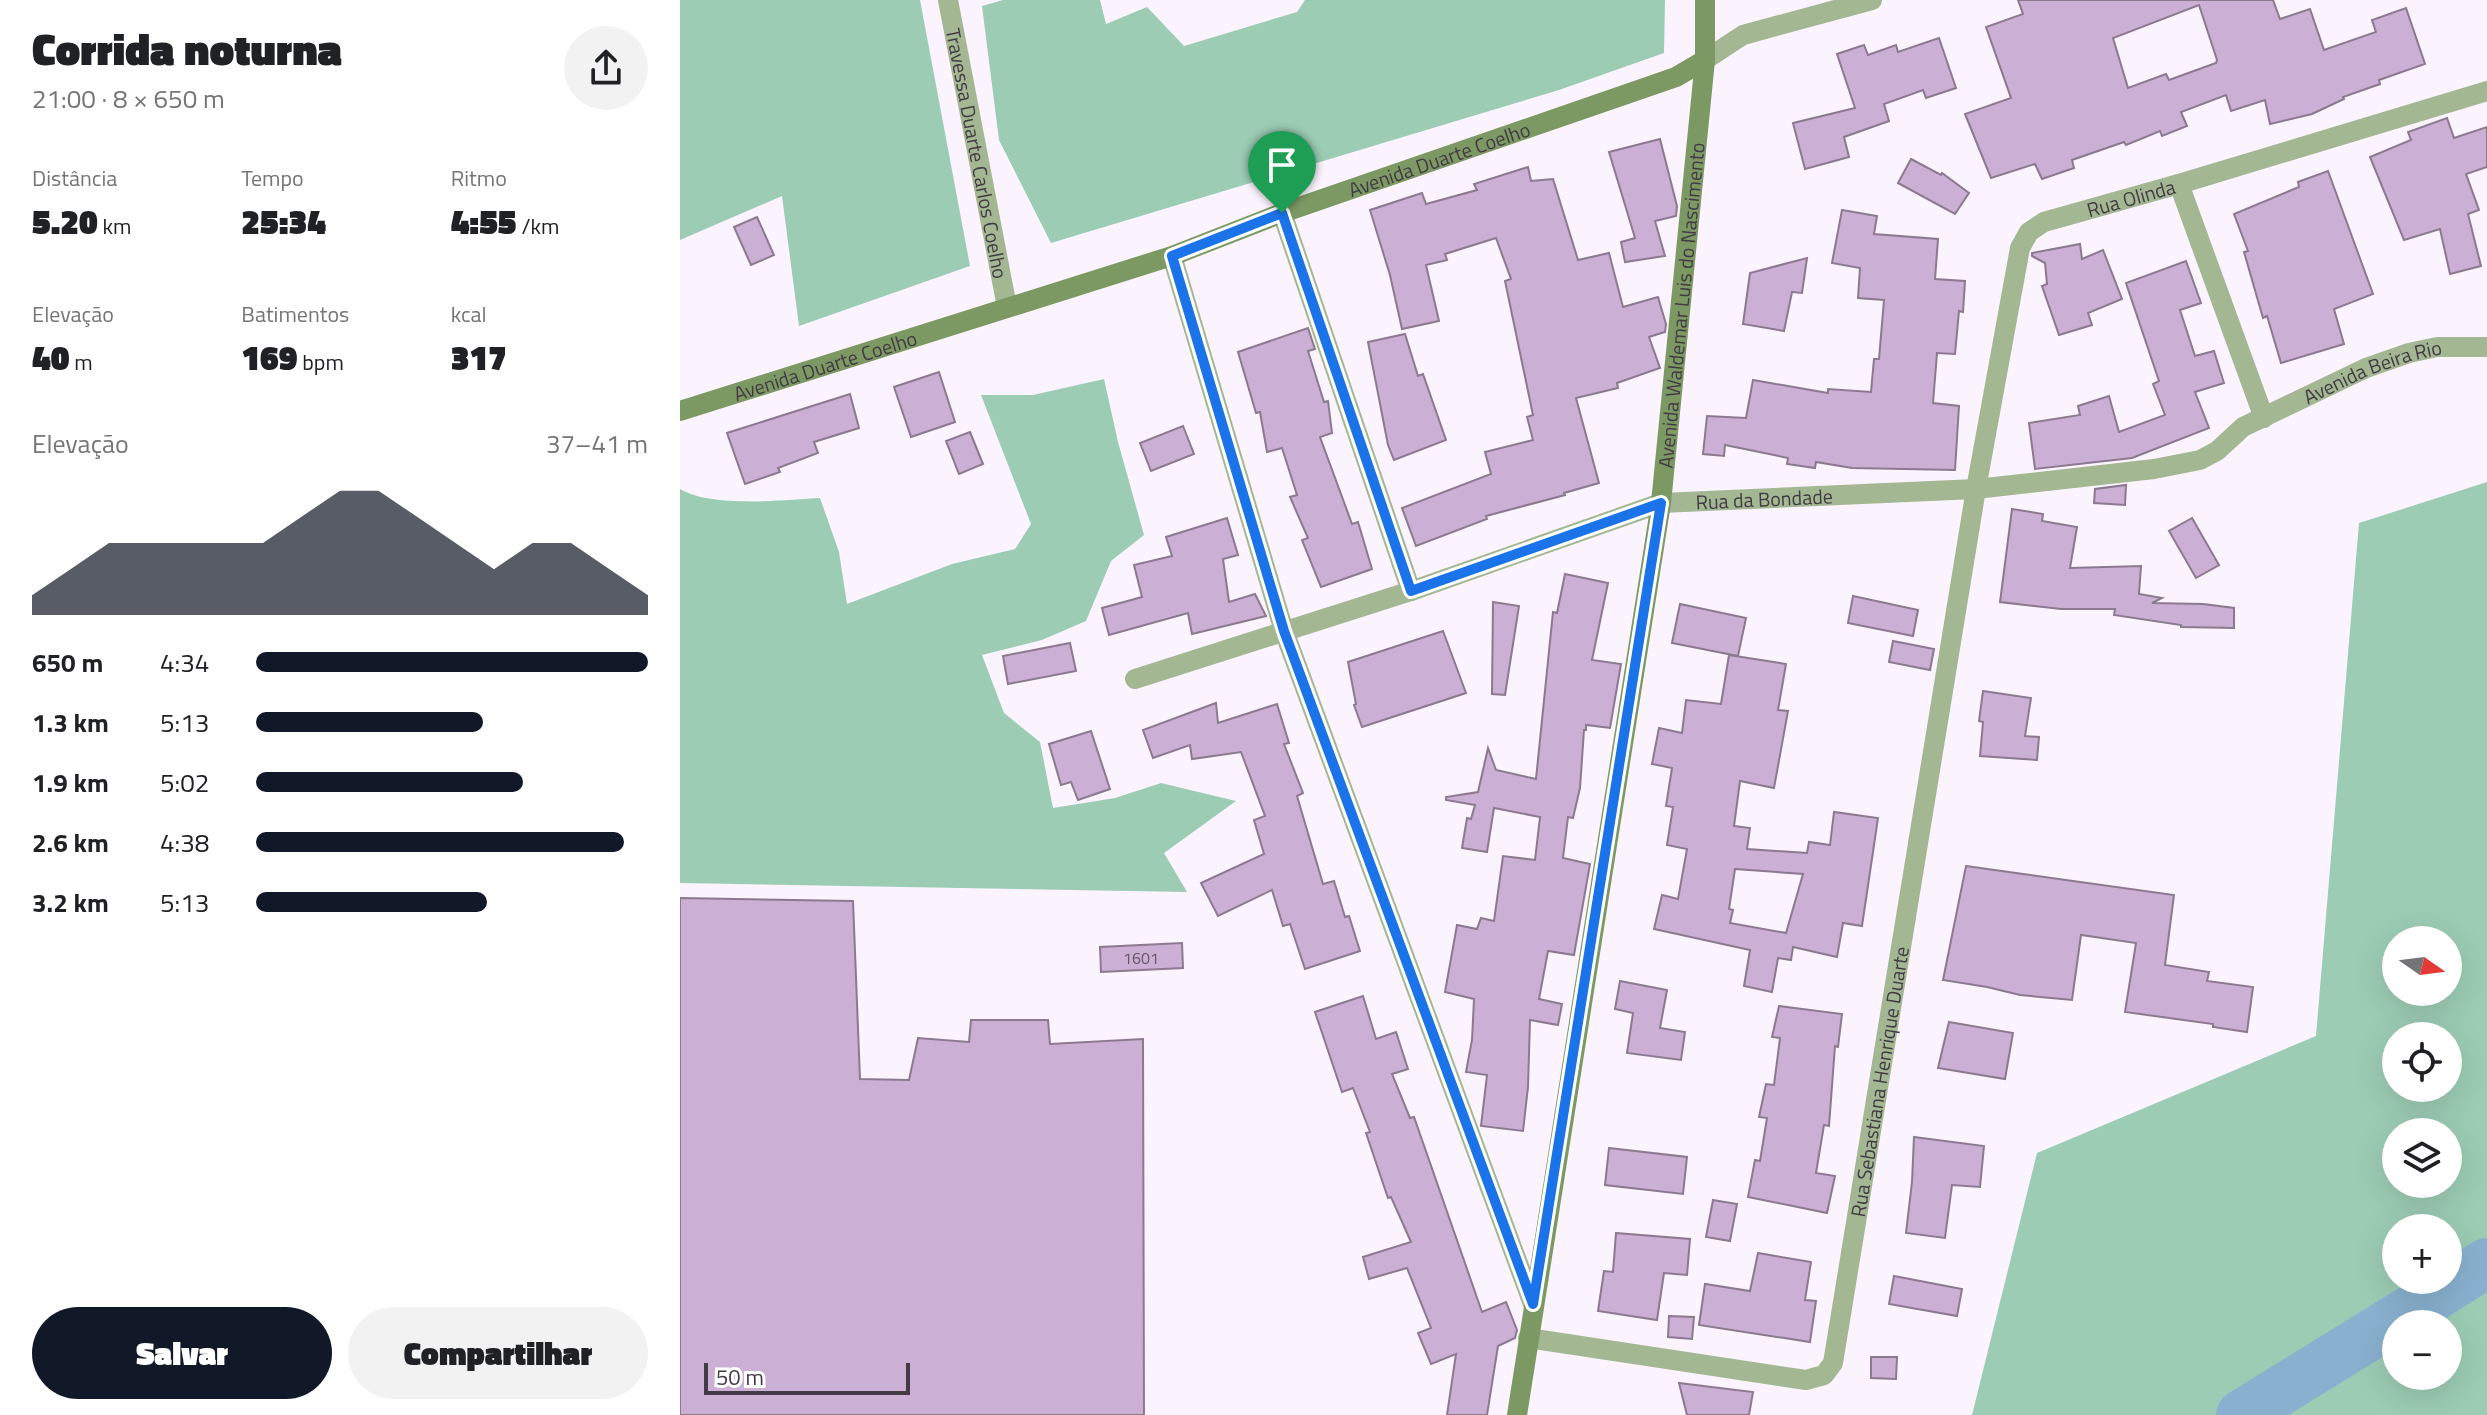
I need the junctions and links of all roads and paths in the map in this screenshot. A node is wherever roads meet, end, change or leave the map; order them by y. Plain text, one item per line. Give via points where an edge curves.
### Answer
1 (948, 0) edge
2 (1705, 0) edge
3 (1872, 0) edge
4 (1705, 60) junction
5 (2487, 91) edge
6 (2179, 184) junction
7 (1282, 213) junction
8 (1172, 256) junction
9 (1007, 307) junction
10 (2487, 347) edge
11 (680, 411) edge
12 (2264, 418) junction
13 (1976, 489) junction
14 (1661, 503) junction
15 (1411, 591) junction
16 (1284, 631) junction
17 (1135, 679) dead end
18 (1533, 1304) junction
19 (1528, 1338) junction
20 (1517, 1415) edge

1 - 9 street, Travessa Duarte Carlos Coelho
2 - 4 main road, Avenida Waldemar Luis do Nascimento
3 - 4 street, Avenida Duarte Coelho via 1743,35
4 - 7 main road, Avenida Duarte Coelho via 1676,77
4 - 14 main road, Avenida Waldemar Luis do Nascimento
5 - 6 street, Rua Olinda
6 - 12 street
6 - 13 street, Rua Olinda via 2044,222 2029,232 2020,248
7 - 8 main road, Avenida Duarte Coelho
7 - 15 street
8 - 9 main road, Avenida Duarte Coelho
8 - 16 street
9 - 11 main road, Avenida Duarte Coelho
10 - 12 street, Avenida Beira Rio via 2409,353
12 - 13 street, Rua da Bondade via 2200,460
13 - 14 street, Rua da Bondade
13 - 19 street, Rua Sebastiana Henrique Duarte via 1833,1363 1824,1375 1806,1380
14 - 15 street, Rua da Bondade
14 - 18 main road, Avenida Waldemar Luis do Nascimento
15 - 16 street, Rua da Bondade
16 - 17 street, Rua da Bondade
16 - 18 street
18 - 19 main road, Avenida Waldemar Luis do Nascimento
19 - 20 main road, Avenida Waldemar Luis do Nascimento

